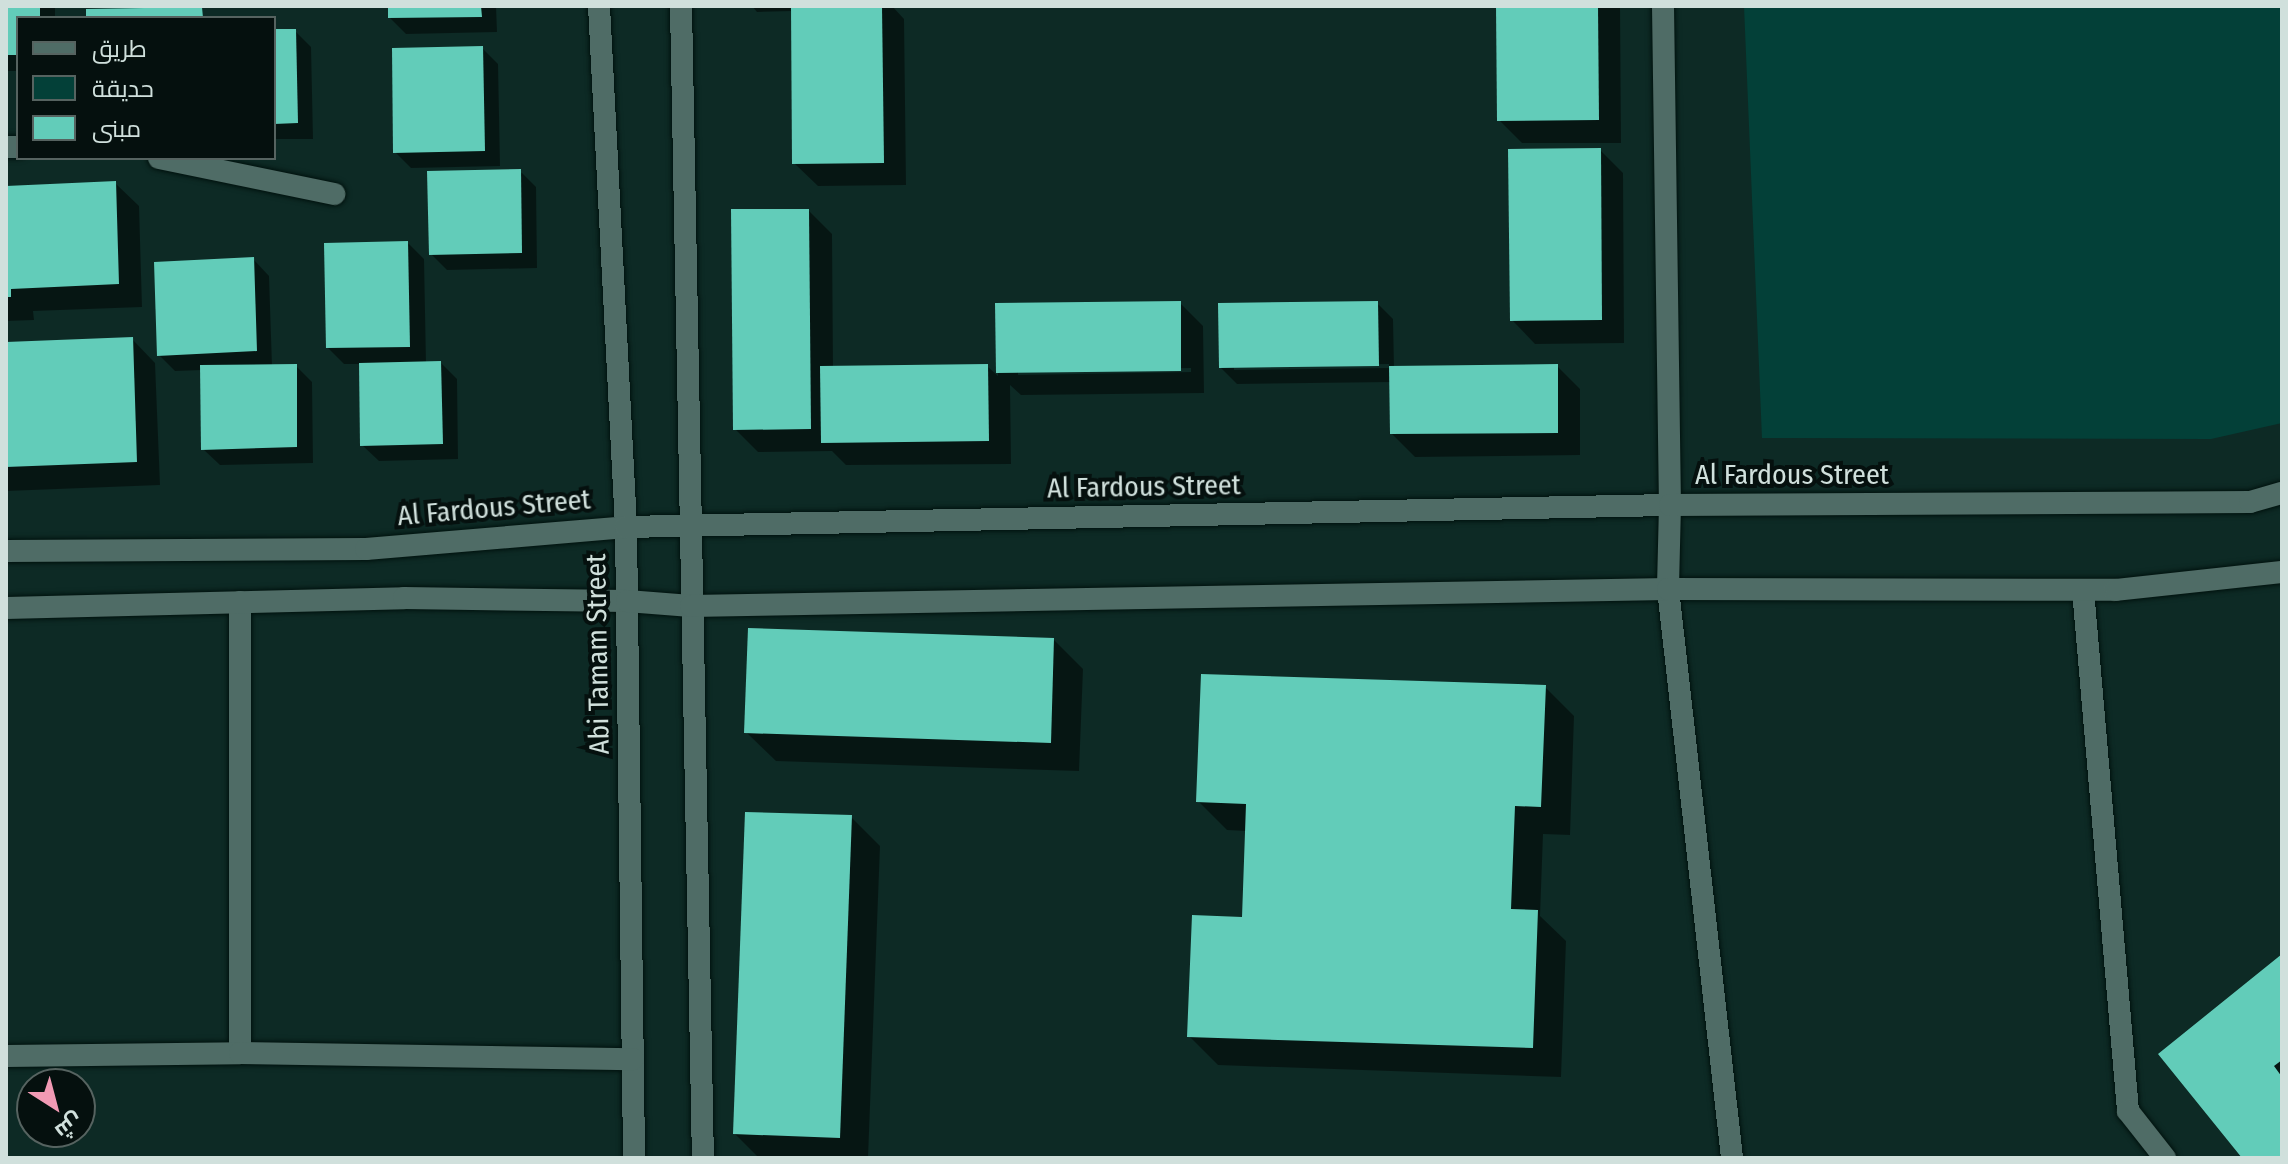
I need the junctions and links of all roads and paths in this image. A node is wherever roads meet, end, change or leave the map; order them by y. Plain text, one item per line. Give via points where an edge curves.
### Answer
1 (599, 6) edge
2 (681, 6) edge
3 (1663, 6) edge
4 (169, 160) edge
5 (334, 194) dead end
6 (2282, 493) edge
7 (1670, 505) junction
8 (626, 527) junction
9 (689, 527) junction
10 (6, 551) edge
11 (2282, 572) edge
12 (1668, 589) junction
13 (2083, 590) junction
14 (627, 601) junction
15 (240, 602) junction
16 (691, 606) junction
17 (6, 608) edge
18 (240, 1053) junction
19 (6, 1056) edge
20 (633, 1059) junction
21 (634, 1158) edge
22 (703, 1158) edge
23 (1732, 1158) edge
24 (2165, 1158) edge

1 - 8 street, Abi Tamam Street
2 - 9 street
3 - 7 street
4 - 5 street
6 - 7 street, Al Fardous Street via 2250,502
7 - 9 street, Al Fardous Street
7 - 12 street
8 - 9 street, Al Fardous Street
8 - 10 street, Al Fardous Street via 366,549
8 - 14 street, Abi Tamam Street
9 - 16 street
11 - 13 street
12 - 13 street
12 - 16 street
12 - 23 street
13 - 24 street via 2128,1111
14 - 15 street
14 - 16 street
14 - 20 street, Abi Tamam Street
15 - 17 street
15 - 18 street
16 - 22 street
18 - 19 street
18 - 20 street
20 - 21 street, Abi Tamam Street

